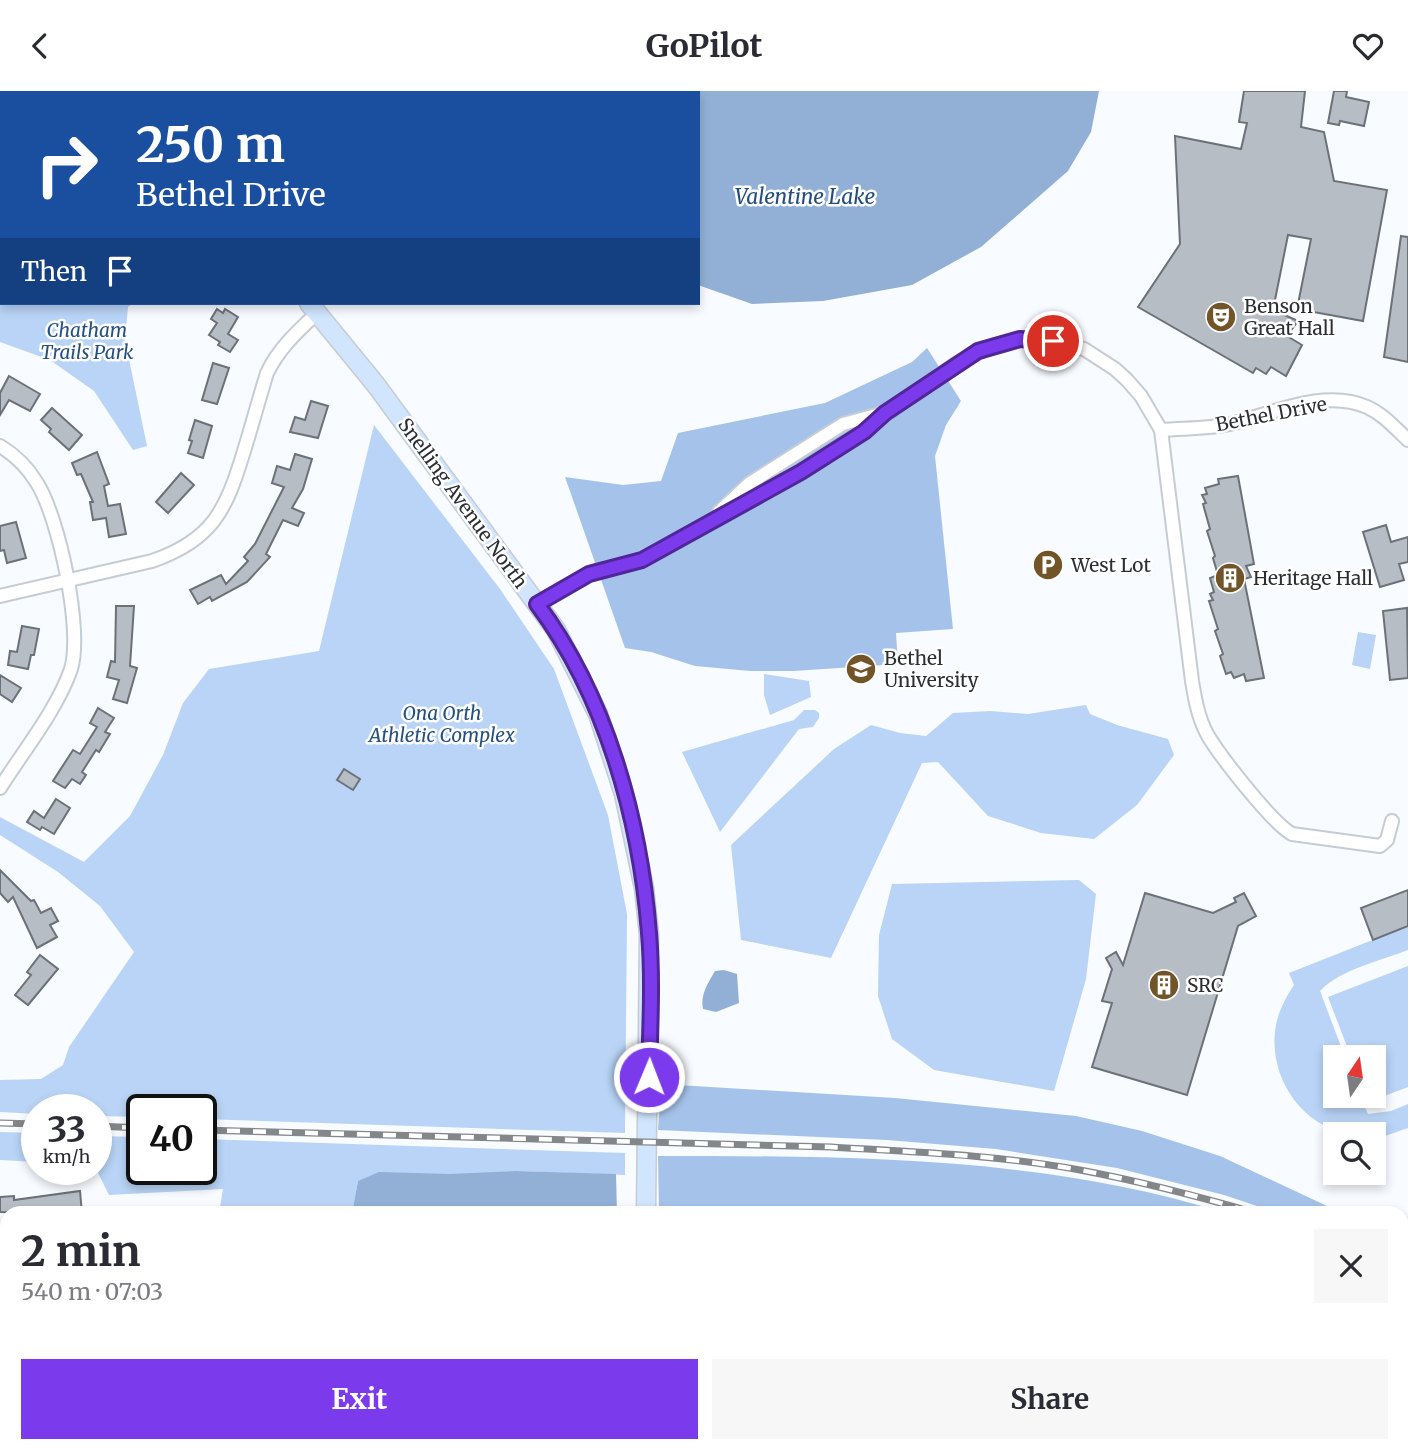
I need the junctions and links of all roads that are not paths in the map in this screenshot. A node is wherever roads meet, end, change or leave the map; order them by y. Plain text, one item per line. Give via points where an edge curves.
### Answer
1 (313, 308) edge
2 (1161, 430) junction
3 (1408, 440) edge
4 (0, 446) edge
5 (67, 582) junction
6 (0, 596) edge
7 (537, 604) junction
8 (0, 788) edge
9 (1392, 821) dead end
10 (646, 1206) edge

1 - 5 street via 274,359 231,492 216,519 170,555
1 - 7 street, Snelling Avenue North
2 - 3 street, Bethel Drive via 1227,425 1333,401 1379,413
2 - 7 street via 1141,396 1115,369 1084,349 1020,339 978,351 864,432 704,526 642,560 589,574
2 - 9 street via 1192,681 1207,734 1267,813 1292,834 1375,846 1387,840
4 - 5 street via 25,467 46,500
5 - 6 street
5 - 8 street via 75,650 71,669
7 - 10 street, Snelling Avenue North via 556,630 598,714 624,794 644,888 650,994

